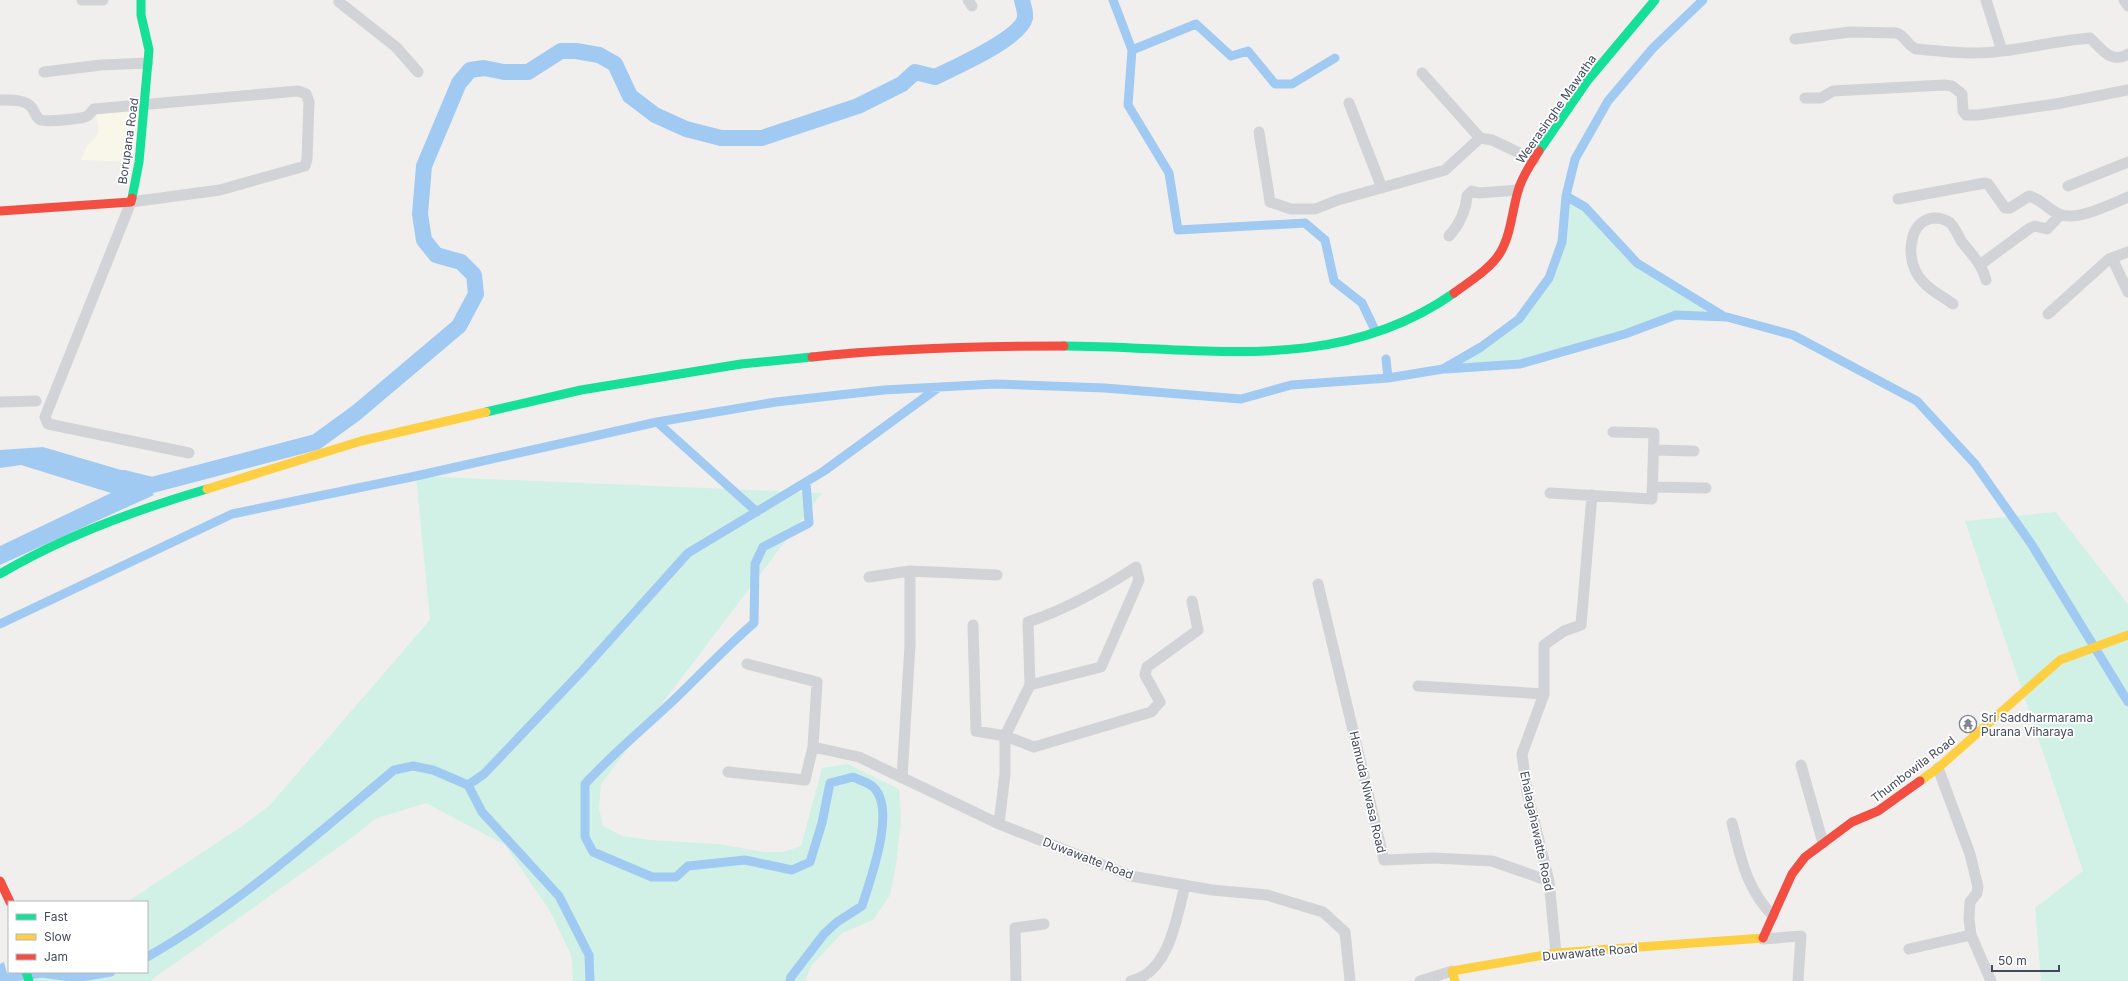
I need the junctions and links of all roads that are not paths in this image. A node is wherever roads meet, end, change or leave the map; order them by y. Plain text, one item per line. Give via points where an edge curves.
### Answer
1 (82, 0) edge
2 (103, 0) edge
3 (141, 0) edge
4 (340, 0) edge
5 (1655, 0) edge
6 (1986, 0) edge
7 (2124, 0) edge
8 (2128, 6) edge
9 (1795, 39) dead end
10 (2002, 51) junction
11 (2128, 54) edge
12 (148, 63) junction
13 (44, 72) dead end
14 (418, 72) dead end
15 (1422, 74) dead end
16 (2128, 90) edge
17 (1805, 98) dead end
18 (0, 100) edge
19 (1349, 103) dead end
20 (145, 104) junction
21 (1260, 132) dead end
22 (1480, 138) junction
23 (1534, 160) junction
24 (2128, 162) edge
25 (2068, 186) dead end
26 (1382, 188) junction
27 (1518, 190) junction
28 (2128, 197) edge
29 (1898, 198) dead end
30 (131, 202) junction
31 (0, 210) edge
32 (2060, 215) junction
33 (1449, 236) dead end
34 (2128, 252) edge
35 (2112, 258) junction
36 (1980, 264) junction
37 (1986, 280) dead end
38 (2128, 292) edge
39 (1953, 304) dead end
40 (2048, 314) dead end
41 (36, 401) dead end
42 (0, 402) edge
43 (1613, 432) dead end
44 (1654, 450) junction
45 (1694, 451) dead end
46 (188, 453) dead end
47 (1653, 486) junction
48 (1706, 488) dead end
49 (1550, 493) dead end
50 (1592, 495) junction
51 (910, 571) junction
52 (0, 574) edge
53 (996, 575) dead end
54 (870, 577) dead end
55 (1318, 584) dead end
56 (1192, 601) dead end
57 (972, 625) dead end
58 (2128, 635) edge
59 (747, 664) dead end
60 (1030, 685) junction
61 (1418, 686) dead end
62 (1544, 694) junction
63 (1005, 736) junction
64 (813, 747) junction
65 (1801, 765) dead end
66 (1938, 768) junction
67 (728, 772) dead end
68 (902, 778) junction
69 (1732, 823) dead end
70 (999, 824) junction
71 (1823, 843) junction
72 (0, 881) edge
73 (1549, 881) junction
74 (1185, 885) junction
75 (10, 901) edge
76 (1773, 916) junction
77 (1044, 924) dead end
78 (1971, 935) junction
79 (1763, 939) junction
80 (1909, 949) dead end
81 (1556, 953) junction
82 (1454, 976) edge
83 (1016, 981) edge
84 (1130, 981) edge
85 (1350, 981) edge
86 (1420, 981) edge
87 (1798, 981) edge
88 (1991, 981) edge

1 - 2 street
3 - 12 street, Borupana Road via 141,15 150,50
4 - 14 street via 339,2 396,46
5 - 23 street, Weerasinghe Mawatha via 1588,80
6 - 10 street
7 - 8 street
9 - 10 street via 1850,32 1897,33 1904,36 1910,46 1916,49 1968,53
10 - 11 street via 2090,38 2102,52 2111,57 2123,57
12 - 13 street via 101,65
12 - 20 street, Borupana Road
15 - 22 street
16 - 17 street via 1978,115 1966,115 1963,111 1962,94 1952,86 1944,85 1833,91 1822,98
18 - 20 street via 25,103 32,107 41,120 85,117 94,109
19 - 26 street
20 - 30 street, Borupana Road via 139,162
20 - 30 street via 298,92 306,94 309,102 307,159 305,166 297,169 220,190
21 - 26 street via 1270,202 1291,209 1315,209
22 - 23 street via 1492,140
22 - 26 street via 1445,170
23 - 27 street, Weerasinghe Mawatha
24 - 25 street
27 - 33 street via 1479,193 1472,191 1467,196 1457,228
27 - 52 street, Weerasinghe Mawatha via 1505,242 1492,262 1441,302 1366,337 1324,346 1265,352 1092,346 980,346 874,350 740,364 581,390 361,441 147,506 30,556
28 - 32 street via 2082,214 2068,217
29 - 32 street via 1985,183 2005,208 2010,208 2030,196
30 - 31 street, Borupana Road
30 - 46 street via 45,417 48,424
32 - 36 street via 2047,229 2035,226 2030,228
34 - 35 street
35 - 38 street
35 - 40 street
36 - 37 street
36 - 39 street via 1949,222 1940,218 1931,219 1917,227 1913,235 1914,269 1925,286
41 - 42 street
43 - 44 street via 1654,433
44 - 45 street
44 - 47 street
47 - 48 street
47 - 50 street via 1652,499
49 - 50 street
50 - 62 street, Ehalagahawatte Road via 1581,625 1564,631 1544,645
51 - 53 street
51 - 54 street
51 - 68 street via 910,645
55 - 73 street, Hamuda Niwasa Road via 1384,860 1434,858 1492,861
56 - 63 street via 1198,630 1148,667 1144,675 1160,702 1151,712 1034,747
57 - 63 street via 976,731
58 - 66 street, Thumbowila Road via 2060,660
59 - 64 street via 817,682
60 - 60 street via 1101,667 1139,580 1136,567 1095,594 1053,614 1028,622
60 - 63 street
61 - 62 street
62 - 73 street, Ehalagahawatte Road via 1522,754 1527,792
63 - 70 street via 1005,774
64 - 67 street via 805,780
64 - 68 street, Duwawatte Road via 859,757
65 - 71 street
66 - 71 street, Thumbowila Road via 1878,810 1852,822
66 - 78 street via 1970,854 1978,887 1970,902
68 - 70 street, Duwawatte Road
69 - 76 street via 1745,871 1759,902
70 - 74 street, Duwawatte Road via 1131,876
71 - 76 street, Thumbowila Road via 1805,857 1792,874
72 - 75 street
73 - 81 street, Ehalagahawatte Road
74 - 84 street via 1171,942 1154,968
74 - 85 street, Duwawatte Road via 1267,895 1323,912 1345,932
76 - 79 street, Thumbowila Road
77 - 83 street via 1015,928
78 - 80 street
78 - 88 street
79 - 81 street, Duwawatte Road
79 - 87 street via 1801,936
81 - 82 street, Duwawatte Road
82 - 86 street, Duwawatte Road

